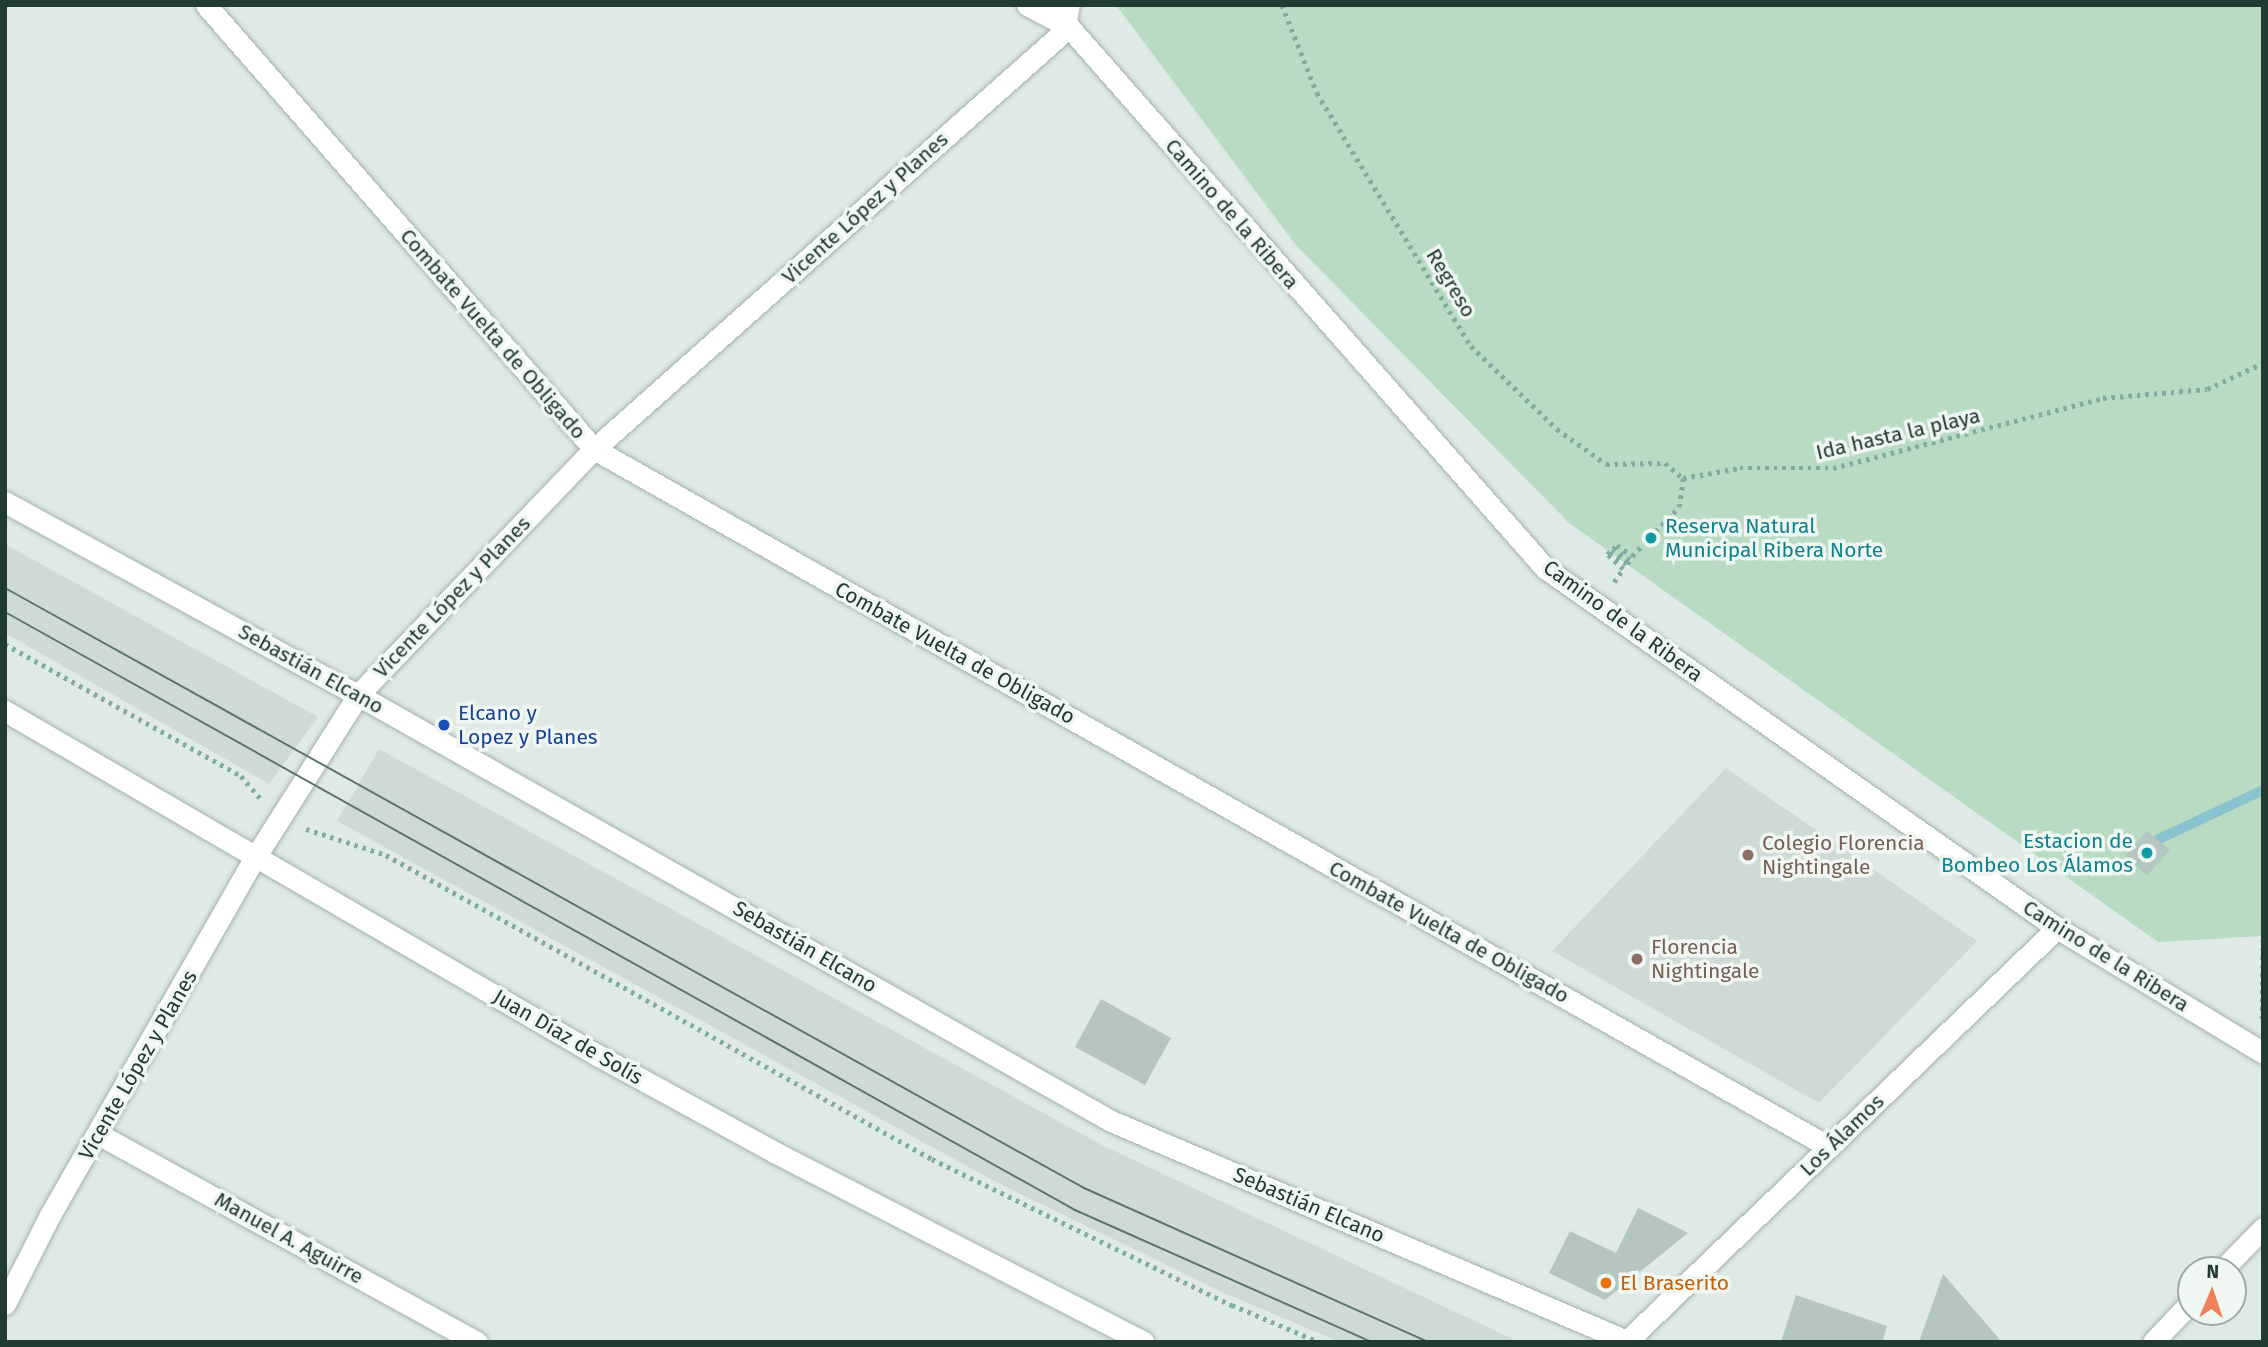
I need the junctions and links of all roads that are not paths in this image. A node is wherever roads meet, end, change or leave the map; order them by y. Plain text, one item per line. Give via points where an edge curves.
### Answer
1 (205, 5) edge
2 (1027, 5) edge
3 (1058, 5) edge
4 (1073, 5) edge
5 (1069, 27) junction
6 (594, 449) junction
7 (5, 502) edge
8 (358, 695) junction
9 (5, 710) edge
10 (257, 856) junction
11 (2057, 929) junction
12 (2263, 1053) edge
13 (100, 1135) junction
14 (1829, 1147) junction
15 (2263, 1228) edge
16 (2236, 1256) edge
17 (5, 1304) edge
18 (2177, 1317) edge
19 (1628, 1341) edge
20 (477, 1342) edge
21 (1143, 1342) edge
22 (2153, 1342) edge

1 - 6 street, Combate Vuelta de Obligado
2 - 5 street, Camino de la Ribera
3 - 5 street, Camino de la Ribera
4 - 5 lane
5 - 6 street, Vicente López y Planes
5 - 11 street, Camino de la Ribera via 1545,568
6 - 8 street, Vicente López y Planes
6 - 14 street, Combate Vuelta de Obligado
7 - 8 street, Sebastián Elcano
8 - 10 street, Vicente López y Planes
8 - 19 street, Sebastián Elcano via 1111,1121
9 - 10 street, Juan Díaz de Solís
10 - 13 street, Vicente López y Planes
10 - 21 street, Juan Díaz de Solís via 752,1140
11 - 12 street, Camino de la Ribera
11 - 14 street, Los Álamos
13 - 17 street, Vicente López y Planes via 50,1215
13 - 20 street, Manuel A. Aguirre
14 - 19 street, Los Álamos
15 - 16 street
18 - 22 street

